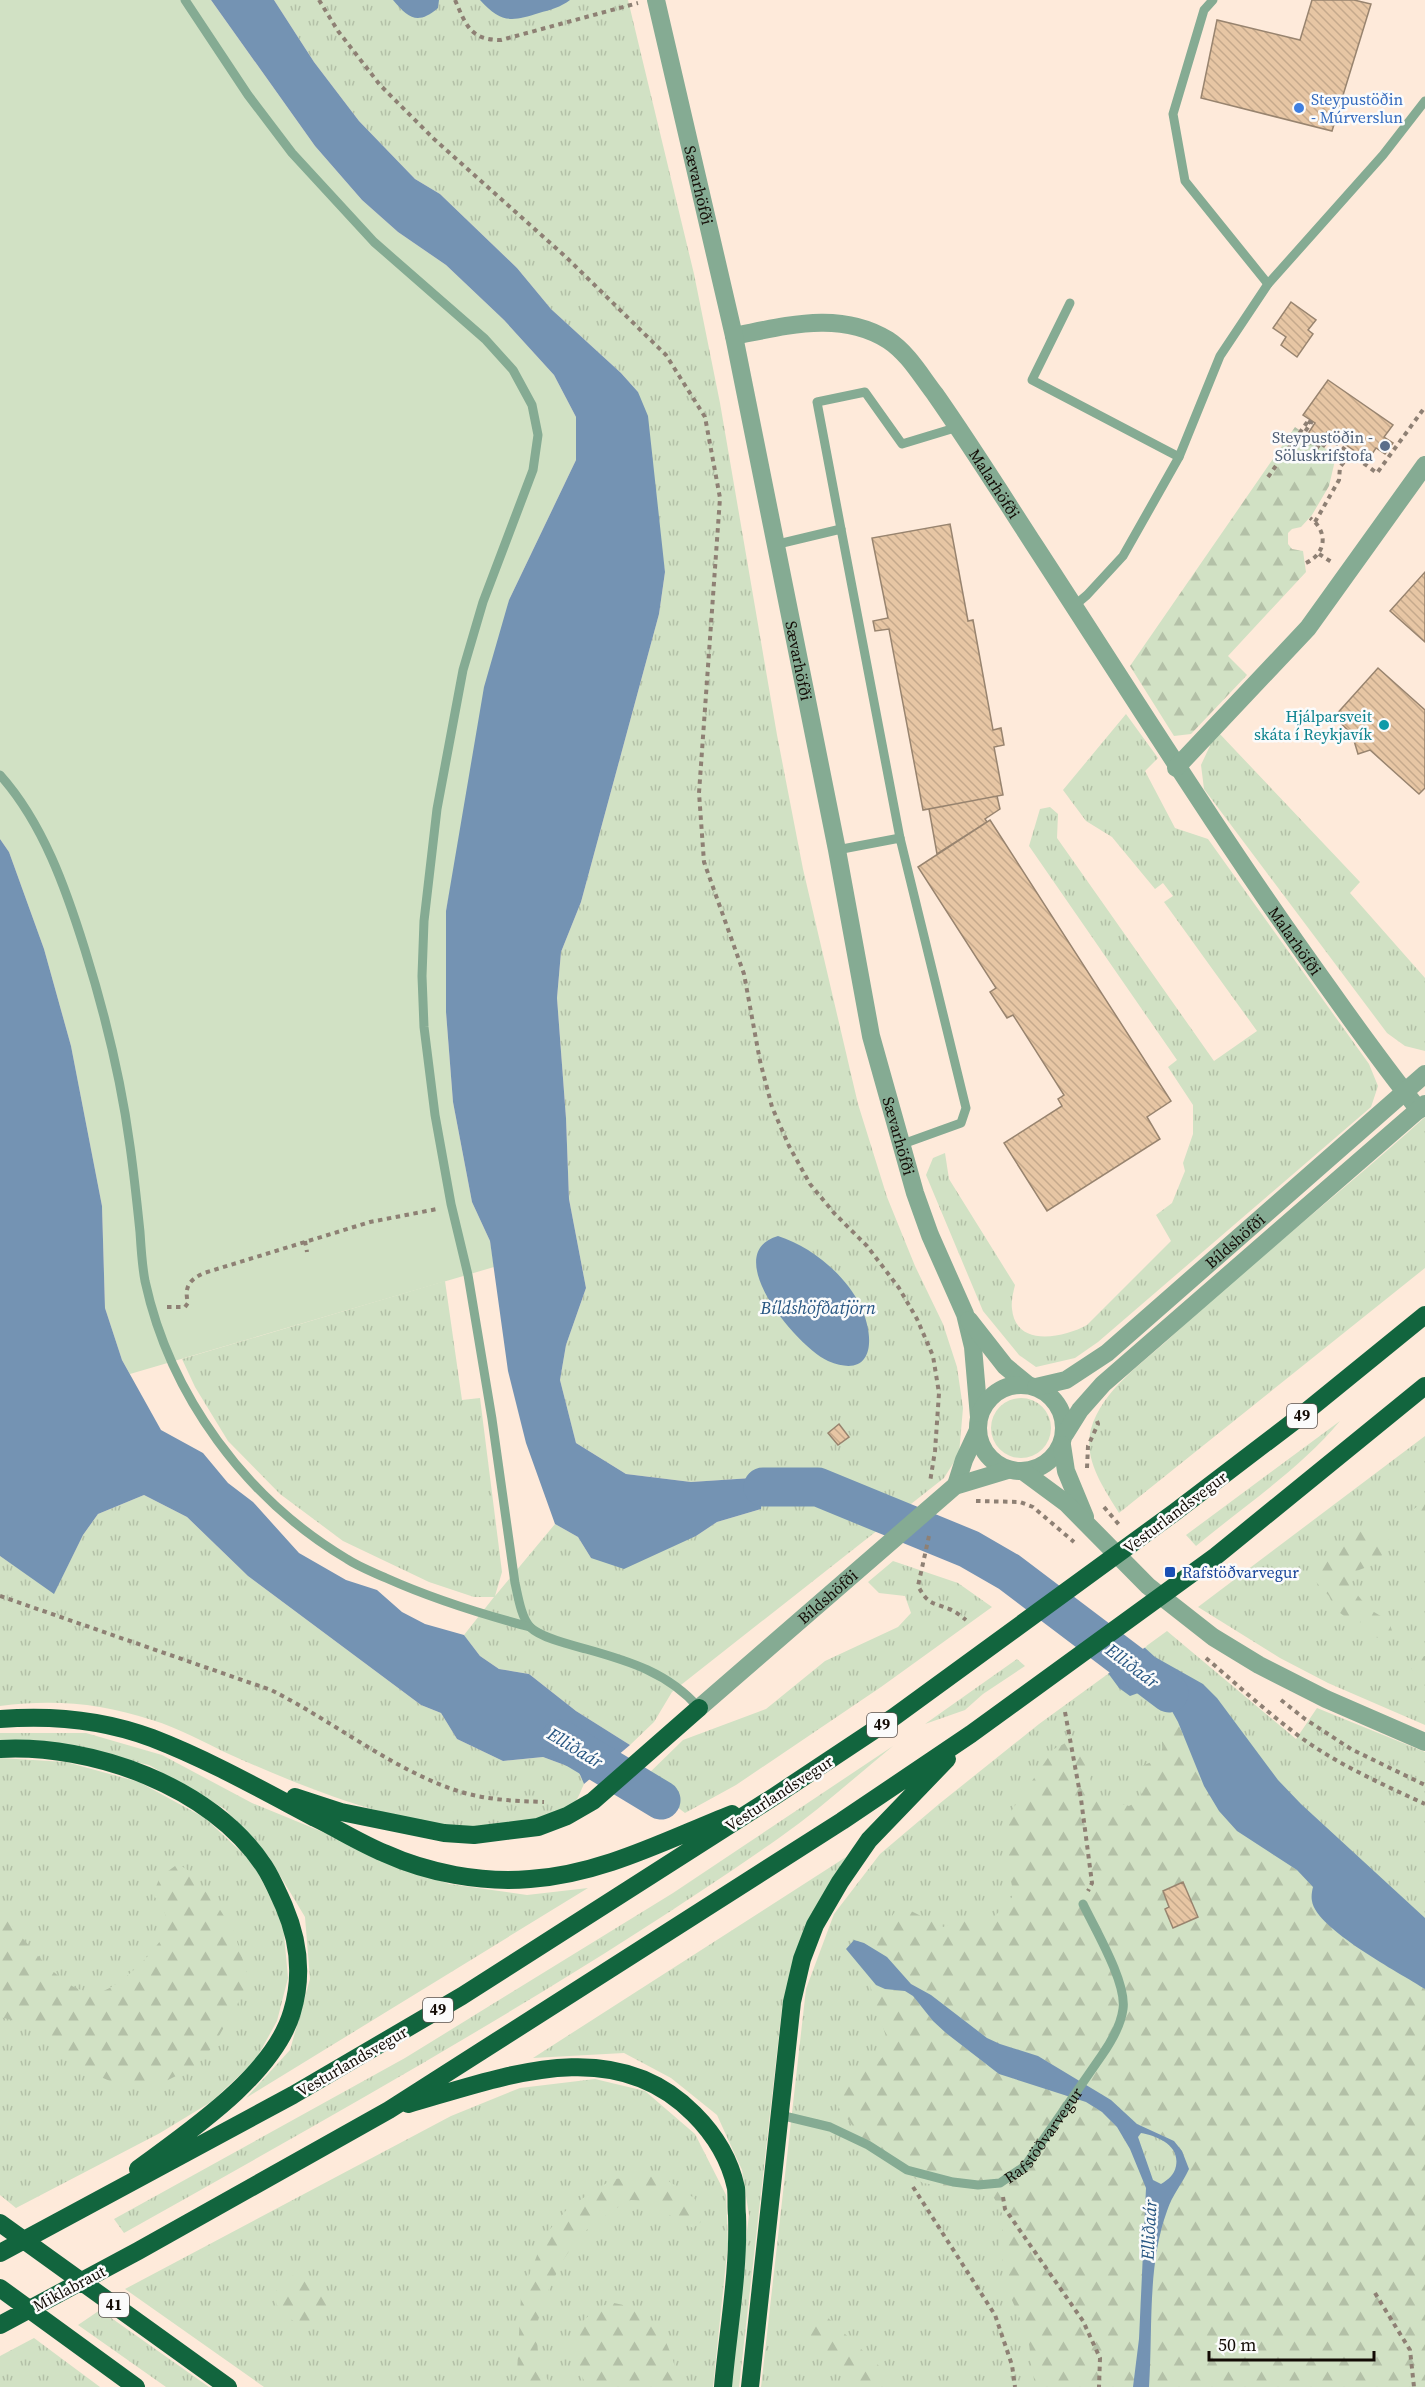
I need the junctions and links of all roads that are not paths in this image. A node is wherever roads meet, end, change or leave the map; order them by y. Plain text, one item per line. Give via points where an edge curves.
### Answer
1 (185, 0) edge
2 (1213, 0) edge
3 (650, 1) edge
4 (1425, 101) edge
5 (1268, 284) junction
6 (1070, 303) dead end
7 (734, 336) junction
8 (958, 427) junction
9 (1179, 457) junction
10 (1425, 465) edge
11 (841, 529) junction
12 (774, 544) junction
13 (1074, 606) junction
14 (1176, 768) junction
15 (0, 775) edge
16 (900, 838) junction
17 (837, 850) junction
18 (1425, 1074) edge
19 (1404, 1092) junction
20 (1422, 1107) edge
21 (900, 1144) junction
22 (965, 1314) junction
23 (1425, 1315) edge
24 (1032, 1386) junction
25 (1425, 1386) edge
26 (979, 1423) junction
27 (1063, 1439) junction
28 (1016, 1471) junction
29 (956, 1485) junction
30 (1090, 1527) junction
31 (530, 1627) junction
32 (699, 1708) junction
33 (0, 1719) edge
34 (971, 1734) junction
35 (1425, 1742) edge
36 (0, 1749) edge
37 (242, 1779) junction
38 (775, 1796) junction
39 (1083, 1904) road end
40 (389, 2110) junction
41 (780, 2115) junction
42 (89, 2207) junction
43 (0, 2223) edge
44 (0, 2253) edge
45 (0, 2288) edge
46 (0, 2325) edge
47 (136, 2387) edge
48 (228, 2387) edge
49 (723, 2387) edge
50 (750, 2387) edge

1 - 31 lane via 292,153 374,242 485,339 513,370 532,405 538,435 533,470 483,602 463,670 437,809 422,975 435,1115 487,1386 515,1583
2 - 5 lane via 1203,9 1173,114 1185,182
3 - 7 street, Sævarhöfði
4 - 5 lane via 1383,155
5 - 9 lane via 1220,356
6 - 9 lane via 1032,380
7 - 8 street, Malarhöfði via 819,322 848,323 872,331 891,342 911,362
7 - 12 street, Sævarhöfði
8 - 11 lane via 902,444 865,392 817,402
8 - 13 street, Malarhöfði
9 - 13 lane via 1122,556
10 - 14 street via 1308,628
11 - 12 lane
11 - 16 lane
12 - 17 street, Sævarhöfði
13 - 14 street, Malarhöfði
14 - 19 street, Malarhöfði
15 - 31 lane via 15,792 41,837 72,911 115,1055 151,1307 178,1377 207,1425 265,1498 309,1535 350,1561 416,1591
16 - 17 lane
16 - 21 lane via 966,1108 961,1123
17 - 21 street, Sævarhöfði via 871,1036
18 - 19 street, Bíldshöfði
19 - 20 street, Malarhöfði
19 - 24 street, Bíldshöfði via 1107,1353 1066,1380
20 - 27 street, Bíldshöfði via 1102,1384
21 - 22 street, Sævarhöfði via 930,1235
22 - 24 street, Sævarhöfði via 1005,1366
22 - 26 street, Sævarhöfði via 973,1347
23 - 38 highway, Vesturlandsvegur / 49 via 1175,1512 894,1717
24 - 26 street, Bíldshöfði via 1003,1389 984,1406
24 - 27 street via 1055,1401 1065,1422
25 - 34 highway via 1216,1556
26 - 28 street via 980,1443 986,1454 996,1464
26 - 29 street, Bíldshöfði
27 - 28 street, Bíldshöfði via 1056,1456 1047,1464 1036,1470
27 - 30 street via 1066,1471
28 - 29 street, Bíldshöfði
28 - 30 street via 1066,1503
29 - 32 street, Bíldshöfði via 934,1494 850,1577
30 - 35 street via 1148,1586 1213,1637 1326,1699
31 - 32 lane via 565,1644 648,1669 671,1681
32 - 37 highway via 593,1801 538,1827 507,1833 444,1833 341,1812
33 - 37 highway via 94,1722 150,1737
34 - 40 highway
34 - 41 highway via 870,1840 815,1924 792,2002
36 - 42 highway via 26,1747 110,1762 144,1774 213,1813 264,1865 292,1924 298,1947 299,1980 292,2014 279,2042 255,2072 222,2104
37 - 38 highway via 383,1853 447,1873 490,1879 570,1874 603,1865
38 - 42 highway, Vesturlandsvegur / 49 via 462,1996 293,2096
39 - 41 lane, Rafstöðvarvegur via 1121,1985 1124,1998 1119,2023 1049,2133 1013,2176 1000,2183 978,2185 907,2170 830,2127
40 - 46 highway, Miklabraut
40 - 49 highway via 540,2069 593,2066 629,2072 663,2087 686,2106 708,2128 723,2153 736,2188 738,2243
41 - 50 highway
42 - 44 highway, 49
43 - 48 highway, 41
45 - 47 highway

